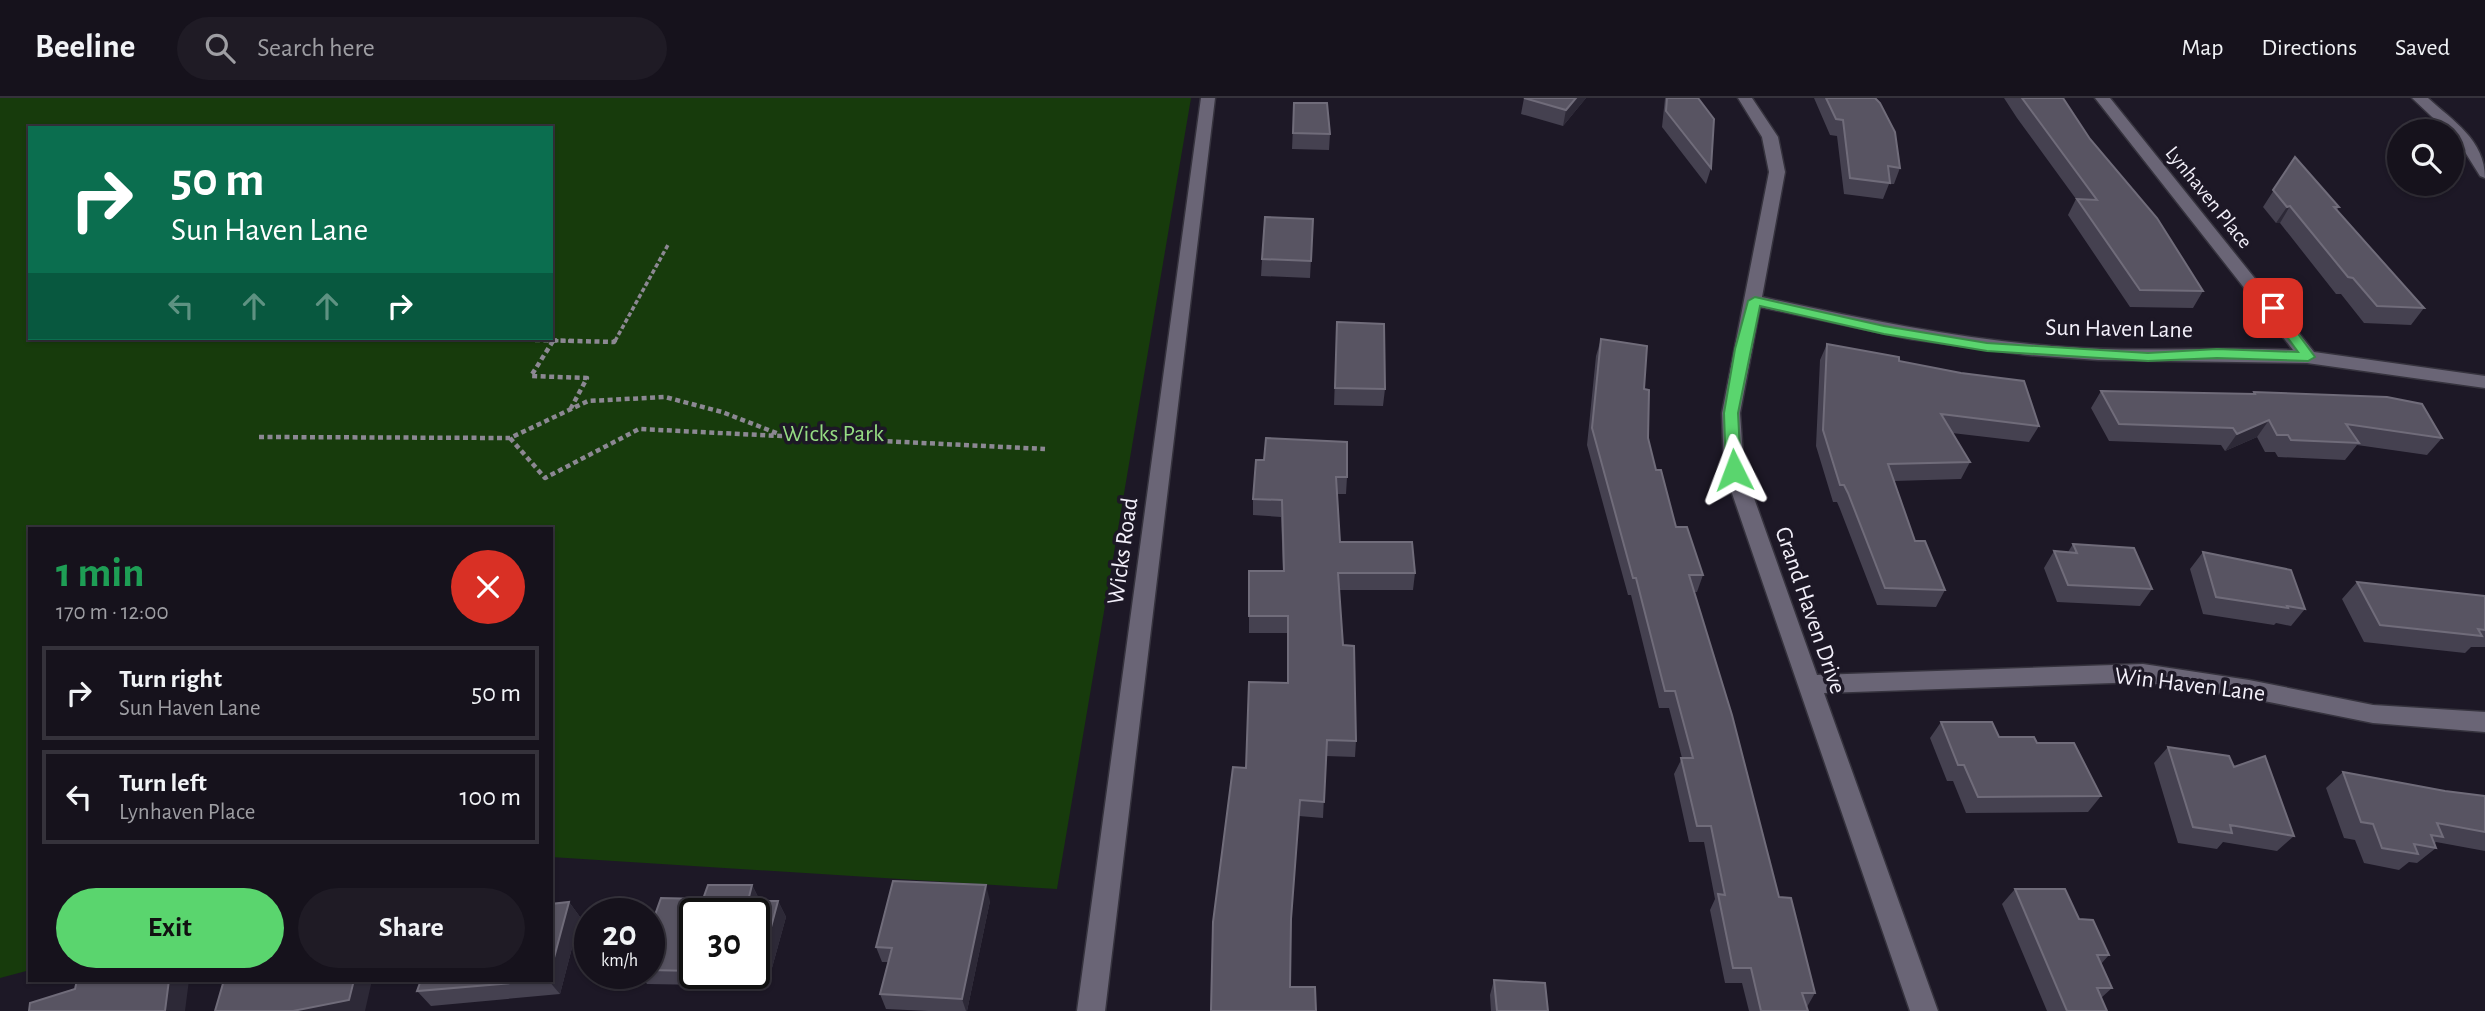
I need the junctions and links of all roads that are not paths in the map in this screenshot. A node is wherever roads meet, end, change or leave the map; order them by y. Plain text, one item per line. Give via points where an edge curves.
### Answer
1 (1208, 98) edge
2 (1745, 98) edge
3 (2102, 98) edge
4 (2419, 98) edge
5 (2485, 140) edge
6 (2466, 141) junction
7 (2485, 173) edge
8 (1755, 301) junction
9 (2308, 357) junction
10 (2485, 382) edge
11 (1809, 684) junction
12 (2485, 722) edge
13 (1091, 1011) edge
14 (1924, 1011) edge

1 - 13 street, Wicks Road
2 - 8 street, Grand Haven Drive via 1770,137 1776,172
3 - 9 street, Lynhaven Place
4 - 6 street
5 - 6 street
6 - 7 street
8 - 9 street, Sun Haven Lane via 1987,347 2148,357 2217,353
8 - 11 street, Grand Haven Drive via 1731,413 1734,470
9 - 10 street, Sun Haven Lane
11 - 12 street, Win Haven Lane via 2143,673 2373,714
11 - 14 street, Grand Haven Drive

